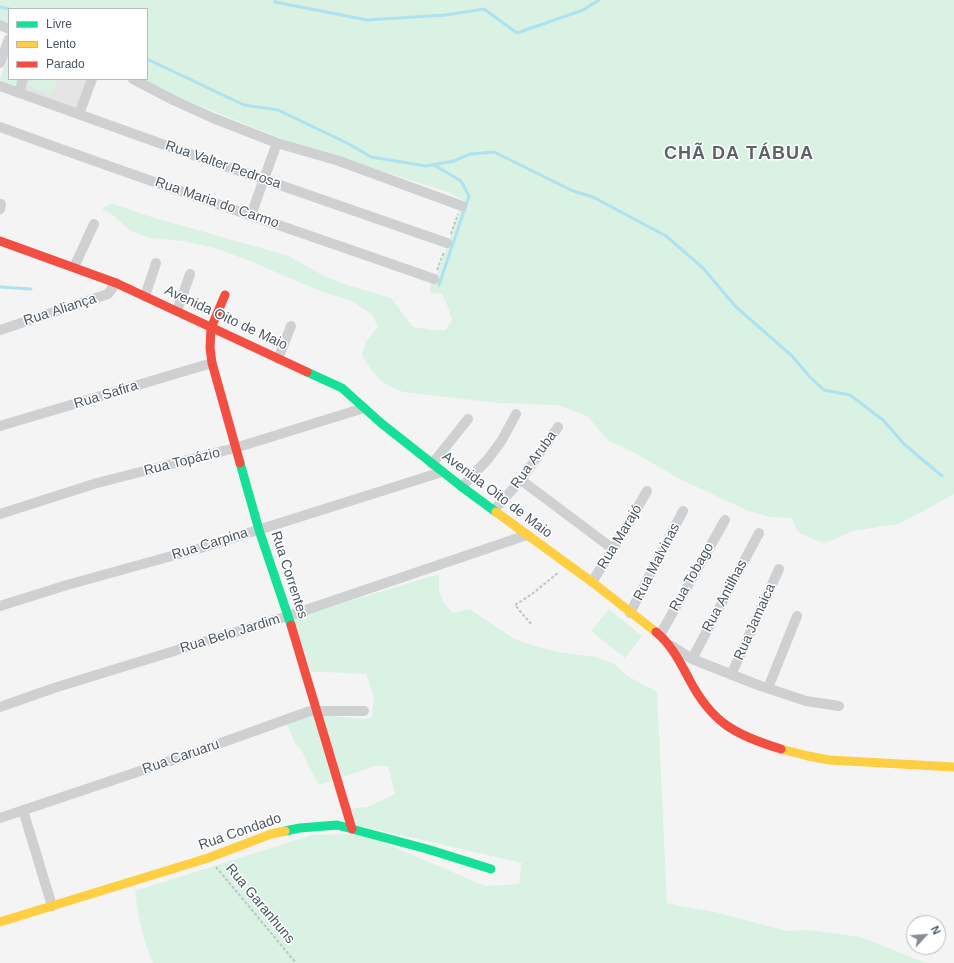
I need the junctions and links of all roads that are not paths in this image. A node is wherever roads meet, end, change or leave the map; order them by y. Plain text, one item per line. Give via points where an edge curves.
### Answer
1 (8, 42) edge
2 (0, 64) edge
3 (23, 80) edge
4 (92, 80) edge
5 (136, 80) edge
6 (0, 86) edge
7 (19, 93) junction
8 (79, 114) junction
9 (0, 127) edge
10 (277, 143) junction
11 (265, 180) junction
12 (462, 206) dead end
13 (252, 215) junction
14 (94, 224) dead end
15 (0, 240) edge
16 (447, 243) dead end
17 (156, 263) dead end
18 (74, 267) junction
19 (190, 274) dead end
20 (434, 278) dead end
21 (116, 283) junction
22 (225, 295) dead end
23 (145, 296) junction
24 (177, 311) junction
25 (291, 326) dead end
26 (211, 328) junction
27 (0, 330) edge
28 (278, 359) junction
29 (212, 363) junction
30 (364, 408) junction
31 (516, 414) dead end
32 (468, 419) dead end
33 (0, 426) edge
34 (558, 427) dead end
35 (235, 448) junction
36 (432, 464) junction
37 (442, 472) junction
38 (520, 480) junction
39 (462, 487) junction
40 (647, 491) dead end
41 (494, 510) junction
42 (683, 511) dead end
43 (0, 514) edge
44 (725, 520) dead end
45 (259, 530) junction
46 (759, 534) dead end
47 (527, 535) junction
48 (613, 549) junction
49 (779, 569) dead end
50 (592, 582) junction
51 (0, 606) edge
52 (630, 613) junction
53 (288, 616) junction
54 (797, 616) dead end
55 (660, 635) junction
56 (669, 644) junction
57 (692, 659) junction
58 (731, 675) junction
59 (768, 688) junction
60 (839, 706) dead end
61 (0, 707) edge
62 (317, 711) junction
63 (364, 711) dead end
64 (954, 767) edge
65 (23, 810) junction
66 (0, 818) edge
67 (352, 829) junction
68 (491, 869) dead end
69 (52, 906) junction
70 (0, 922) edge

1 - 2 street
3 - 7 street
4 - 8 street
5 - 10 street via 193,109
6 - 7 street, Rua Valter Pedrosa
7 - 8 street, Rua Valter Pedrosa
8 - 11 street, Rua Valter Pedrosa
9 - 13 street, Rua Maria do Carmo
10 - 11 street
10 - 12 street via 340,161
11 - 13 street
11 - 16 street, Rua Valter Pedrosa
13 - 20 street, Rua Maria do Carmo
14 - 18 street
15 - 18 street, Avenida Oito de Maio
17 - 23 street
18 - 21 street, Avenida Oito de Maio
19 - 24 street
21 - 23 street, Avenida Oito de Maio
21 - 27 street, Rua Aliança via 108,294
22 - 26 street
23 - 24 street, Avenida Oito de Maio
24 - 26 street, Avenida Oito de Maio
25 - 28 street
26 - 28 street, Avenida Oito de Maio
26 - 29 street, Rua Correntes
28 - 30 street, Avenida Oito de Maio via 342,388
29 - 33 street, Rua Safira
29 - 35 street, Rua Correntes
30 - 35 street, Rua Topázio
30 - 36 street, Avenida Oito de Maio
31 - 39 street via 488,459
32 - 36 street
34 - 38 street, Rua Aruba
35 - 43 street, Rua Topázio via 97,483
35 - 45 street, Rua Correntes
36 - 37 street, Avenida Oito de Maio
37 - 39 street, Avenida Oito de Maio
37 - 45 street, Rua Carpina
38 - 41 street, Rua Aruba
38 - 48 street
39 - 41 street, Avenida Oito de Maio
40 - 48 street, Rua Marajó
41 - 47 street, Avenida Oito de Maio
42 - 52 street, Rua Malvinas
44 - 55 street, Rua Tobago
45 - 51 street, Rua Carpina
45 - 53 street, Rua Correntes
46 - 57 street, Rua Antilhas
47 - 50 street, Avenida Oito de Maio
47 - 53 street, Rua Belo Jardim
48 - 50 street, Rua Marajó
49 - 58 street, Rua Jamaica
50 - 52 street, Avenida Oito de Maio
52 - 55 street, Avenida Oito de Maio
53 - 61 street, Rua Belo Jardim
53 - 62 street, Rua Correntes
54 - 59 street
55 - 56 street, Avenida Oito de Maio
56 - 57 street
56 - 64 street, Avenida Oito de Maio via 694,689 713,716 739,734 786,751 821,759
57 - 58 street
58 - 59 street
59 - 60 street via 806,701
62 - 63 street, Rua Caruaru
62 - 65 street, Rua Caruaru via 310,711
62 - 67 street, Rua Correntes
65 - 66 street, Rua Caruaru
65 - 69 street
67 - 68 street, Rua Condado
67 - 69 street, Rua Condado via 337,825 281,831 208,858
69 - 70 street, Rua Condado

